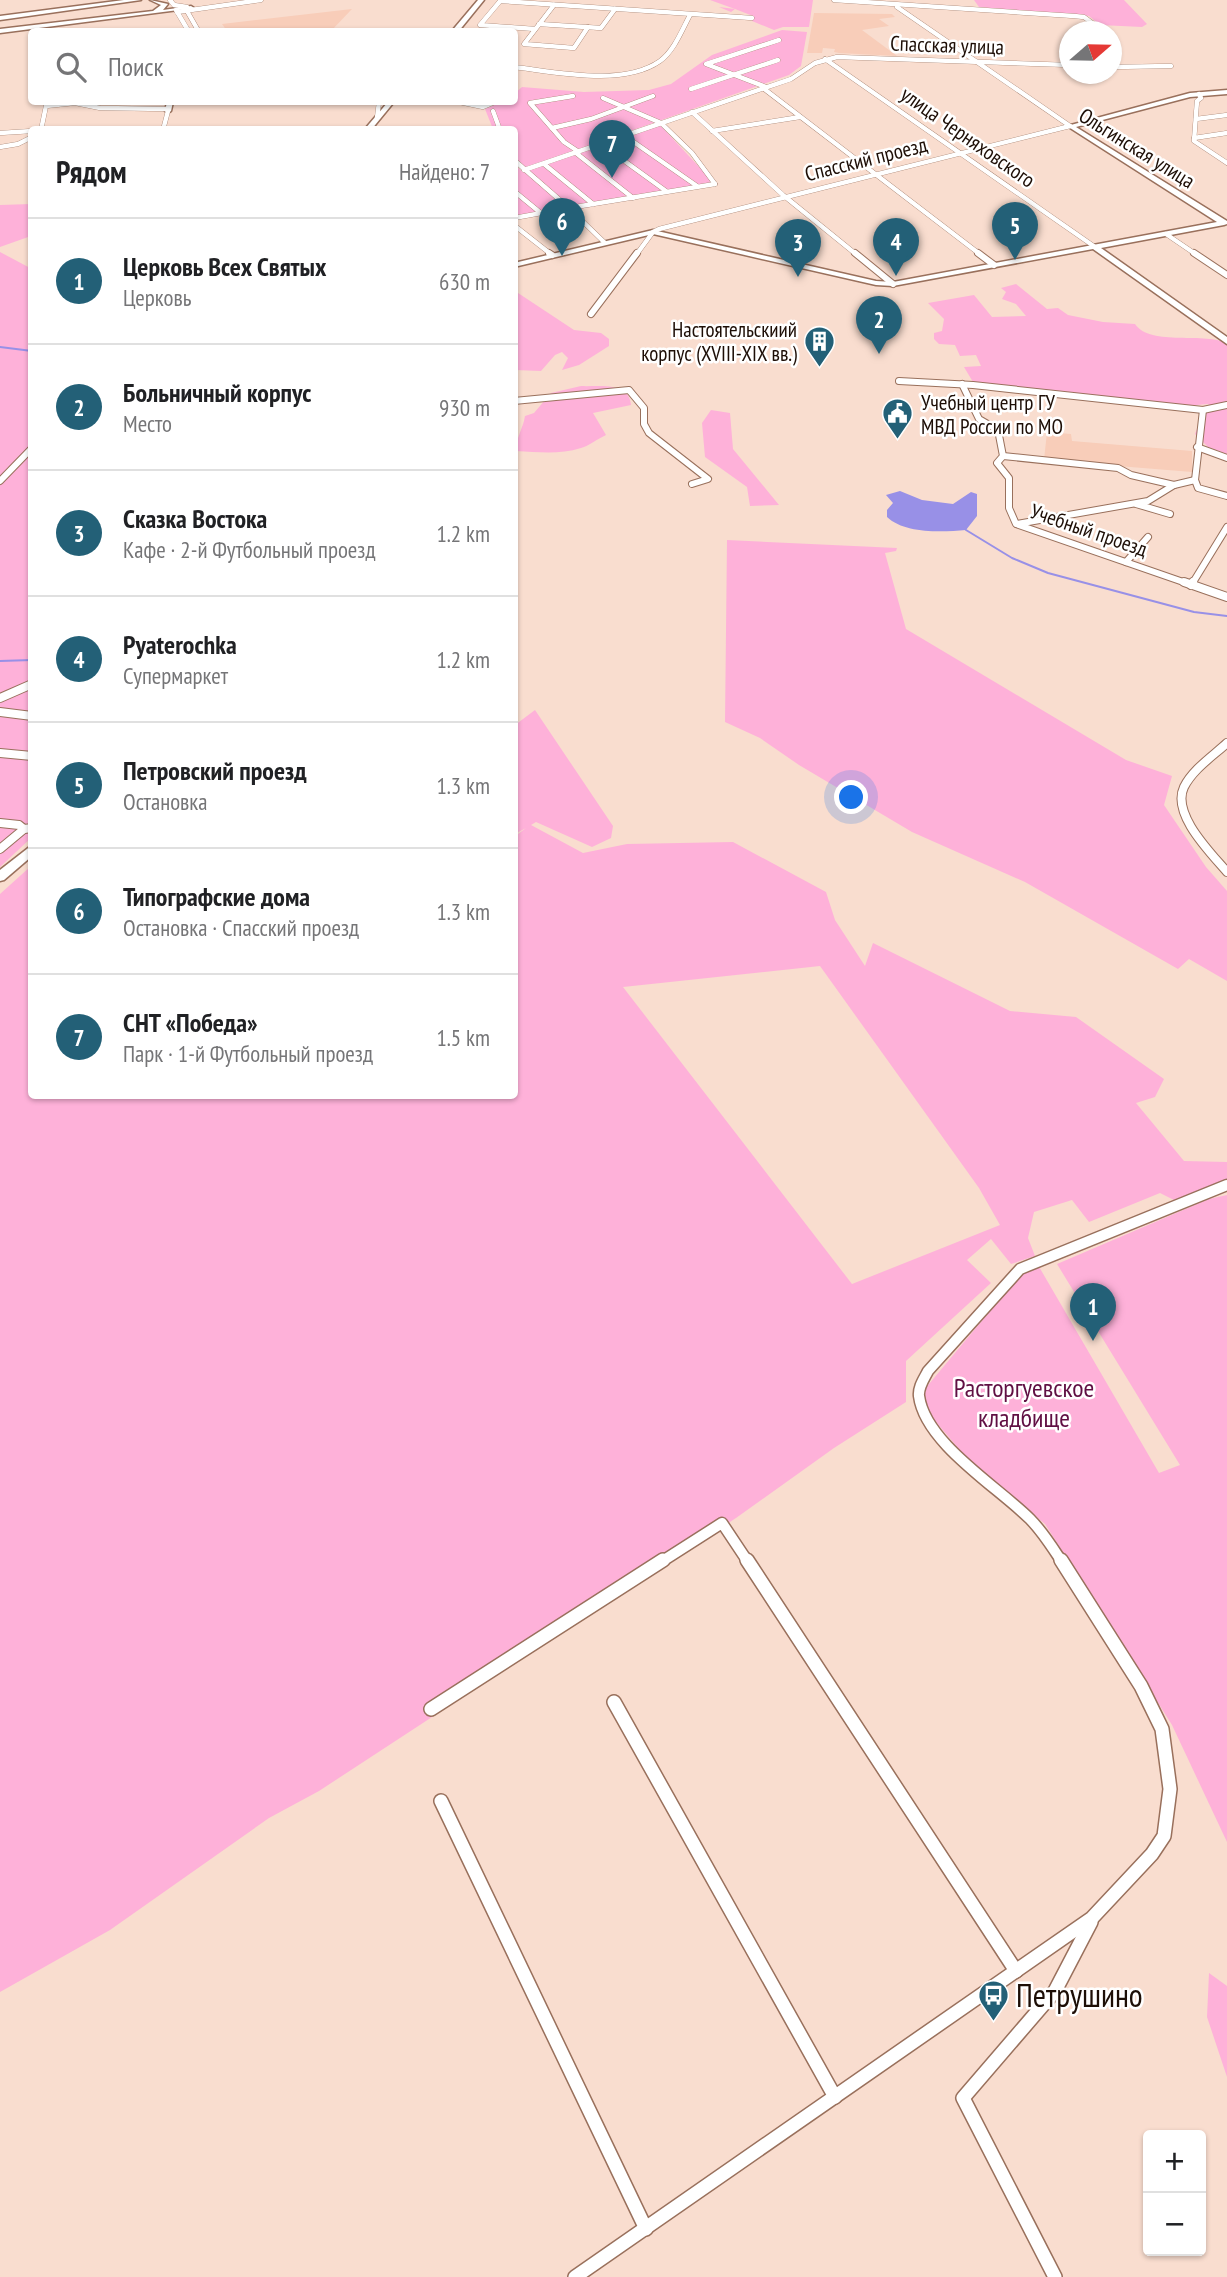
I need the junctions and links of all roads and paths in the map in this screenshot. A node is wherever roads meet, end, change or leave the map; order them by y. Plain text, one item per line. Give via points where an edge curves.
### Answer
1 (138, 0) edge
2 (153, 0) edge
3 (170, 0) edge
4 (261, 0) edge
5 (481, 0) edge
6 (501, 0) edge
7 (834, 0) edge
8 (554, 5) junction
9 (893, 5) junction
10 (189, 9) junction
11 (615, 9) junction
12 (177, 11) junction
13 (154, 13) junction
14 (690, 15) junction
15 (0, 18) edge
16 (752, 18) dead end
17 (1089, 21) edge
18 (539, 24) junction
19 (481, 25) junction
20 (588, 27) junction
21 (187, 28) edge
22 (197, 28) edge
23 (457, 28) edge
24 (479, 28) edge
25 (535, 29) junction
26 (0, 31) edge
27 (779, 40) dead end
28 (778, 60) dead end
29 (825, 60) junction
30 (974, 61) junction
31 (518, 64) edge
32 (1059, 65) edge
33 (1171, 66) dead end
34 (1122, 67) edge
35 (735, 75) junction
36 (764, 88) junction
37 (691, 89) dead end
38 (1227, 92) edge
39 (1199, 94) junction
40 (573, 96) dead end
41 (653, 96) dead end
42 (603, 98) dead end
43 (50, 105) edge
44 (85, 105) edge
45 (169, 105) edge
46 (379, 105) edge
47 (388, 105) edge
48 (622, 107) junction
49 (168, 111) junction
50 (493, 111) dead end
51 (692, 112) junction
52 (1227, 115) edge
53 (800, 117) junction
54 (377, 118) junction
55 (1196, 119) junction
56 (661, 124) junction
57 (42, 126) edge
58 (164, 126) edge
59 (370, 126) edge
60 (499, 126) edge
61 (1070, 126) junction
62 (552, 128) junction
63 (28, 131) edge
64 (712, 131) junction
65 (0, 133) edge
66 (1227, 133) edge
67 (625, 136) junction
68 (1194, 138) junction
69 (28, 139) edge
70 (601, 144) junction
71 (0, 147) edge
72 (577, 152) junction
73 (1227, 152) edge
74 (961, 153) junction
75 (1214, 155) junction
76 (1227, 163) edge
77 (518, 164) edge
78 (544, 164) junction
79 (524, 170) junction
80 (877, 174) junction
81 (697, 186) junction
82 (666, 191) junction
83 (518, 194) edge
84 (786, 197) junction
85 (633, 198) junction
86 (593, 204) junction
87 (569, 210) junction
88 (542, 214) junction
89 (518, 217) edge
90 (1226, 224) edge
91 (518, 228) edge
92 (653, 232) junction
93 (1166, 234) junction
94 (604, 242) junction
95 (1095, 247) junction
96 (552, 256) junction
97 (518, 264) edge
98 (993, 265) junction
99 (1227, 275) edge
100 (893, 284) junction
101 (591, 314) dead end
102 (1227, 341) edge
103 (899, 381) dead end
104 (962, 384) junction
105 (518, 401) edge
106 (1227, 405) edge
107 (1203, 410) junction
108 (1197, 447) junction
109 (28, 451) edge
110 (1003, 456) junction
111 (1227, 458) edge
112 (0, 481) edge
113 (692, 484) dead end
114 (1196, 484) junction
115 (1174, 485) junction
116 (1227, 496) edge
117 (1136, 503) junction
118 (1170, 514) dead end
119 (1016, 524) junction
120 (1227, 527) edge
121 (1148, 537) dead end
122 (1126, 562) junction
123 (1191, 585) junction
124 (1227, 597) edge
125 (28, 686) edge
126 (0, 698) edge
127 (0, 712) edge
128 (28, 716) edge
129 (1227, 743) edge
130 (0, 752) edge
131 (28, 756) edge
132 (0, 759) edge
133 (28, 762) edge
134 (0, 822) edge
135 (28, 828) edge
136 (0, 849) edge
137 (28, 852) edge
138 (1227, 872) edge
139 (0, 876) edge
140 (1227, 1185) edge
141 (614, 1702) dead end
142 (430, 1709) dead end
143 (441, 1801) dead end
144 (1093, 1918) junction
145 (1016, 1971) junction
146 (835, 2097) junction
147 (646, 2229) junction
148 (575, 2277) edge
149 (1055, 2277) edge

1 - 15 street
2 - 13 street via 166,5
3 - 10 street
4 - 10 street
5 - 23 street
6 - 8 street
6 - 19 street
7 - 9 street
8 - 11 street
8 - 18 street
9 - 17 street
9 - 30 street, Ольгинская улица
10 - 12 street
10 - 22 street
11 - 14 street
11 - 20 street via 601,28
12 - 13 street
12 - 21 street
13 - 26 street
14 - 16 street
14 - 31 street via 663,59 649,66 616,74 584,74
18 - 20 street
18 - 25 street
19 - 24 street
19 - 25 street
20 - 25 street via 574,48 524,44
27 - 35 street via 706,64
28 - 35 street
29 - 30 street, Спасская улица
29 - 36 street
29 - 74 street, улица Черняховского
30 - 32 street, Спасская улица
30 - 61 street, Ольгинская улица
33 - 34 street
35 - 36 street
35 - 37 street
36 - 51 street
36 - 53 street
38 - 39 street, Спасский проезд
39 - 55 street
39 - 61 street, Спасский проезд
40 - 62 street via 530,103
41 - 48 street
42 - 48 street
43 - 57 street
44 - 49 street
45 - 49 street
46 - 54 street
47 - 54 street
48 - 56 street
48 - 62 street
49 - 58 street
50 - 60 street
51 - 56 street
51 - 64 street
52 - 55 street
53 - 64 street
53 - 80 street
54 - 59 street
55 - 68 street
56 - 67 street
56 - 81 street via 692,153 715,184
61 - 74 street, Спасский проезд
61 - 90 street, Ольгинская улица
62 - 72 street
63 - 65 street
64 - 84 street
66 - 68 street
67 - 70 street
67 - 81 street
68 - 75 street
69 - 71 street
70 - 72 street
70 - 82 street
72 - 78 street
72 - 85 street
73 - 75 street
74 - 80 street, Спасский проезд
74 - 95 street, улица Черняховского
75 - 76 street
77 - 79 street
78 - 79 street
78 - 86 street
79 - 87 street
80 - 84 street, Спасский проезд
80 - 98 street
81 - 82 street
82 - 85 street
83 - 88 street
84 - 92 street, Спасский проезд
84 - 100 street
85 - 86 street
86 - 87 street
87 - 88 street
87 - 94 street
88 - 89 street
90 - 93 street
91 - 96 street
92 - 94 street, Спасский проезд
92 - 100 street
92 - 101 street
93 - 95 street
93 - 99 street
94 - 96 street, Спасский проезд
95 - 98 street
95 - 102 street, улица Черняховского
96 - 97 street, Спасский проезд
98 - 100 street
103 - 104 street
104 - 107 street
104 - 110 street, Учебный проезд via 979,419 998,430
105 - 113 street via 629,390 644,408 649,433 708,479
106 - 107 street
107 - 108 street
108 - 111 street
108 - 114 street
109 - 112 street
110 - 115 street via 1126,470
110 - 119 street, Учебный проезд via 997,463 1009,478 1007,492
114 - 115 street
114 - 116 street
115 - 117 street
117 - 118 street
117 - 119 street
119 - 122 street, Учебный проезд
120 - 123 street
121 - 122 street
122 - 123 street, Учебный проезд
123 - 124 street, Учебный проезд
125 - 126 street
127 - 128 street
129 - 138 street via 1184,787 1181,799 1194,831
130 - 131 street
132 - 133 street
134 - 135 street
135 - 136 street
137 - 139 street
140 - 144 street via 1020,1269 928,1371 919,1387 925,1415 938,1432 1042,1531 1141,1686 1162,1729 1171,1789 1164,1836
141 - 146 street
142 - 145 street via 722,1524
143 - 147 street
144 - 145 street
144 - 149 street via 1055,1991 962,2098
145 - 146 street
146 - 147 street
147 - 148 street

